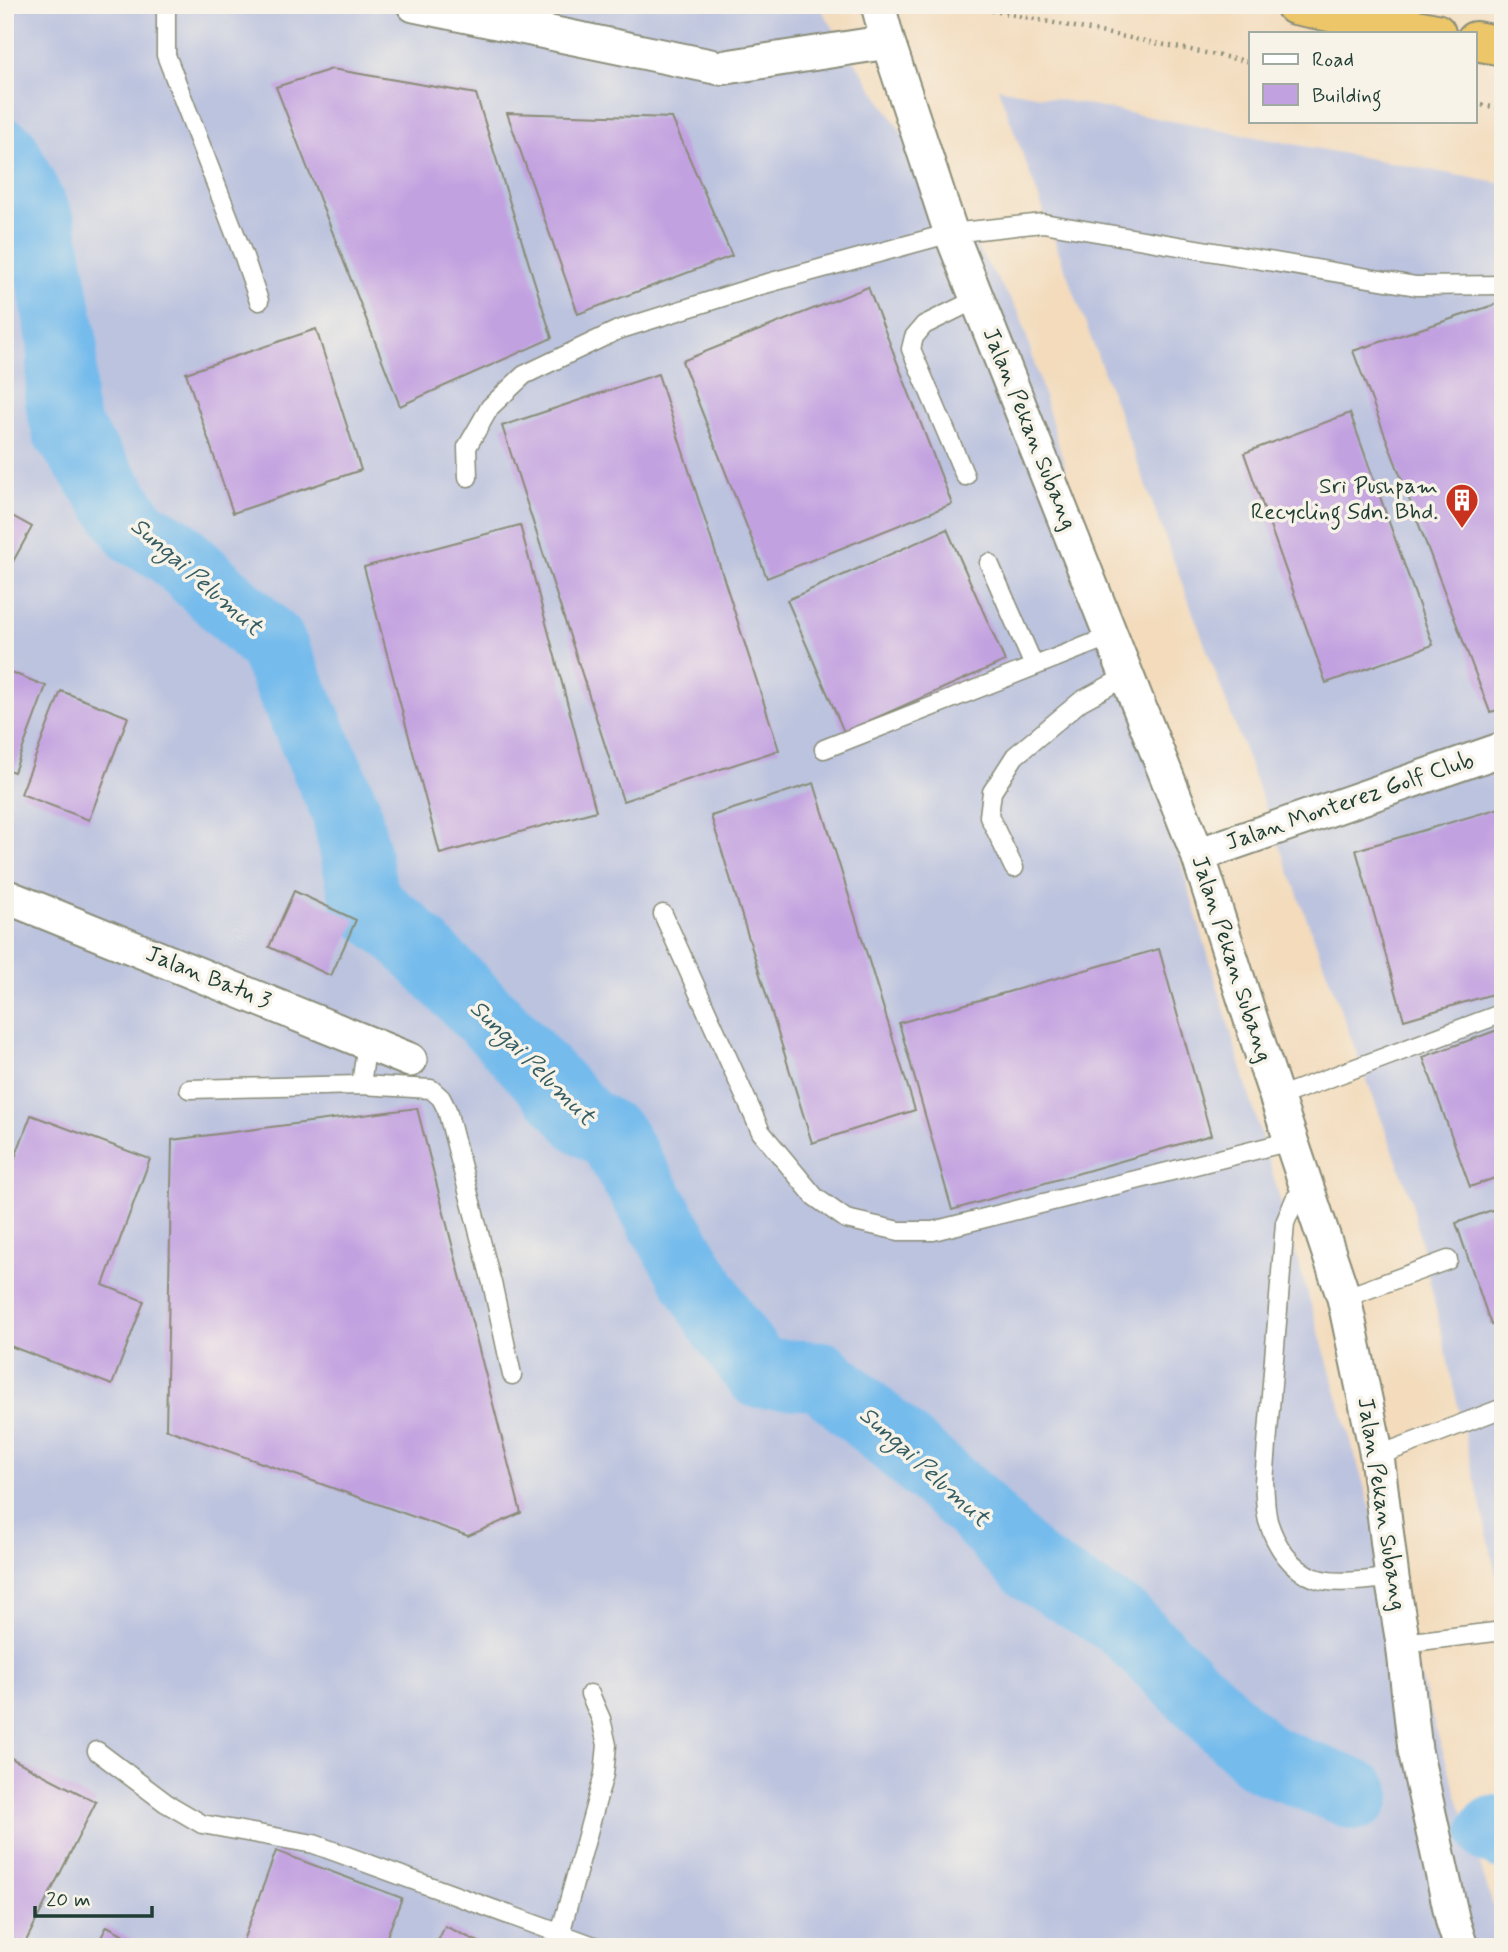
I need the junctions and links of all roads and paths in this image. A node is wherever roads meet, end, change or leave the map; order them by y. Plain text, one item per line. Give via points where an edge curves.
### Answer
1 (166, 5) edge
2 (414, 5) edge
3 (878, 5) edge
4 (964, 5) edge
5 (1295, 5) edge
6 (1431, 32) edge
7 (1476, 41) edge
8 (888, 42) junction
9 (1503, 47) edge
10 (1249, 62) edge
11 (1476, 104) edge
12 (1503, 109) edge
13 (951, 233) junction
14 (1503, 285) edge
15 (977, 299) junction
16 (259, 301) dead end
17 (965, 476) dead end
18 (468, 477) dead end
19 (989, 562) dead end
20 (1111, 636) junction
21 (1034, 666) junction
22 (1127, 676) junction
23 (824, 749) dead end
24 (1503, 749) edge
25 (1198, 855) junction
26 (1014, 868) dead end
27 (5, 895) edge
28 (663, 914) dead end
29 (1503, 1013) edge
30 (367, 1042) junction
31 (410, 1060) dead end
32 (361, 1085) junction
33 (189, 1089) dead end
34 (1272, 1099) junction
35 (1291, 1140) junction
36 (1308, 1191) junction
37 (1448, 1260) dead end
38 (1344, 1298) junction
39 (512, 1375) dead end
40 (1503, 1408) edge
41 (1377, 1456) junction
42 (1392, 1578) junction
43 (1503, 1631) edge
44 (1403, 1643) junction
45 (590, 1694) dead end
46 (97, 1751) dead end
47 (560, 1934) junction
48 (597, 1947) edge
49 (1461, 1947) edge

1 - 16 lane via 166,55
2 - 8 street via 720,68
3 - 8 street, Jalan Pekan Subang
4 - 10 path
5 - 6 highway
7 - 9 highway
8 - 13 street, Jalan Pekan Subang
11 - 12 path
13 - 14 lane via 1043,223 1416,286
13 - 15 street, Jalan Pekan Subang
13 - 18 lane via 618,330 524,376 490,407 467,447
15 - 17 lane via 924,325 911,349
15 - 20 street, Jalan Pekan Subang
19 - 21 lane
20 - 21 lane
20 - 22 street, Jalan Pekan Subang
21 - 23 lane
22 - 25 street, Jalan Pekan Subang
22 - 26 lane via 1081,701 1015,756 992,792 989,816
24 - 25 street, Jalan Monterez Golf Club
25 - 34 street, Jalan Pekan Subang
27 - 30 street, Jalan Batu 3
28 - 35 lane via 761,1132 815,1197 846,1219 899,1231 933,1231
29 - 34 lane
30 - 31 street, Jalan Batu 3
30 - 32 lane
32 - 33 lane
32 - 39 lane via 431,1089 441,1098
34 - 35 street, Jalan Pekan Subang
35 - 36 street, Jalan Pekan Subang
36 - 38 street, Jalan Pekan Subang
36 - 42 lane via 1295,1199 1284,1223 1264,1482 1268,1520 1280,1549 1293,1565 1315,1578
37 - 38 lane
38 - 41 street, Jalan Pekan Subang
40 - 41 lane
41 - 42 street, Jalan Pekan Subang
42 - 44 street, Jalan Pekan Subang
43 - 44 lane
44 - 49 street, Jalan Pekan Subang via 1415,1750
45 - 47 lane via 607,1745 604,1774
46 - 47 lane via 202,1824 314,1844
47 - 48 lane

